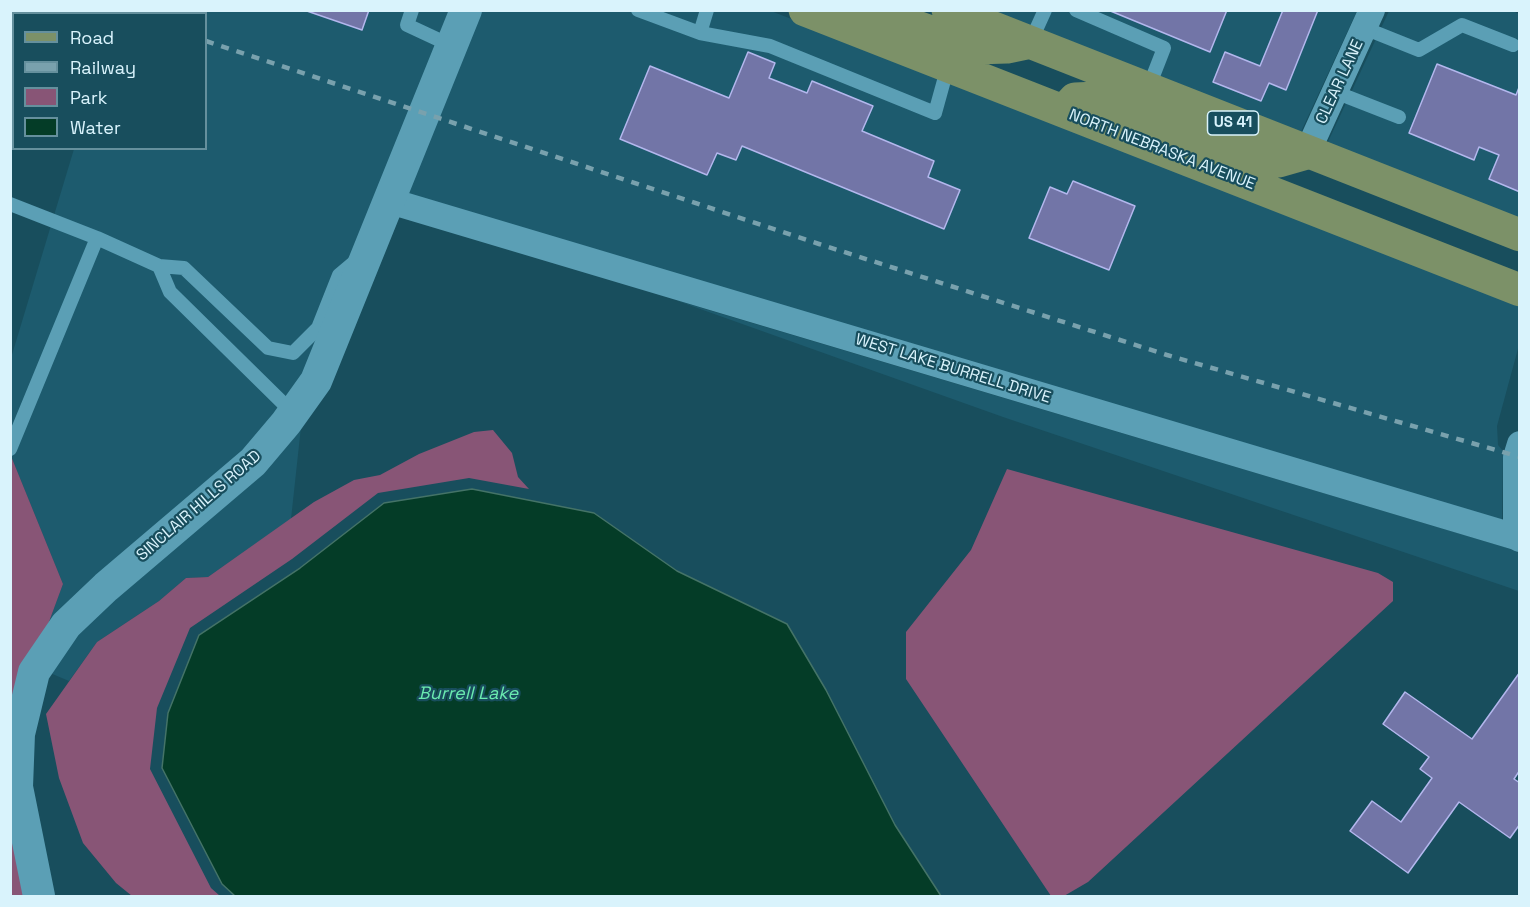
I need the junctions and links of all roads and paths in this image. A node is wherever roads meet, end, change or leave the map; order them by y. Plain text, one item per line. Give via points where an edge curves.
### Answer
1 (412, 10) edge
2 (466, 10) edge
3 (638, 10) edge
4 (707, 10) edge
5 (805, 10) edge
6 (870, 10) edge
7 (948, 10) edge
8 (1045, 10) edge
9 (1076, 10) edge
10 (1368, 19) edge
11 (700, 33) junction
12 (1030, 43) junction
13 (1513, 45) dead end
14 (452, 46) junction
15 (948, 66) junction
16 (1148, 89) junction
17 (1335, 92) junction
18 (1064, 111) junction
19 (1399, 117) dead end
20 (1307, 153) junction
21 (390, 201) junction
22 (10, 204) edge
23 (1520, 235) edge
24 (97, 238) junction
25 (370, 248) junction
26 (159, 266) junction
27 (1520, 290) edge
28 (293, 413) junction
29 (1520, 444) edge
30 (10, 449) edge
31 (1518, 538) edge
32 (39, 897) edge

1 - 14 lane via 407,24
2 - 14 street, SINCLAIR HILLS ROAD
3 - 11 lane
4 - 11 lane
5 - 15 main road, NORTH NEBRASKA AVENUE
6 - 12 main road via 975,48
7 - 12 main road, US 41
8 - 12 lane
9 - 16 lane via 1164,48
10 - 13 lane via 1419,50 1462,25
10 - 17 street, CLEAR LANE
11 - 15 lane via 770,46 935,112
12 - 16 main road, US 41
14 - 21 street, SINCLAIR HILLS ROAD
15 - 18 main road, NORTH NEBRASKA AVENUE
16 - 20 main road, US 41
17 - 19 lane
17 - 20 street, CLEAR LANE
18 - 20 main road via 1075,99 1098,98 1263,160 1279,161
18 - 27 main road, NORTH NEBRASKA AVENUE
20 - 23 main road, US 41
21 - 25 street, SINCLAIR HILLS ROAD
21 - 31 street, WEST LAKE BURRELL DRIVE
22 - 24 lane
24 - 26 lane
24 - 30 lane
25 - 26 lane via 339,275 318,328 292,354 268,348 184,268
25 - 28 street, SINCLAIR HILLS ROAD via 316,381
26 - 28 lane via 170,292
28 - 32 street, SINCLAIR HILLS ROAD via 254,462 66,625 34,672 19,734 17,787
29 - 31 street, WEST LAKE BURRELL DRIVE via 1516,457

